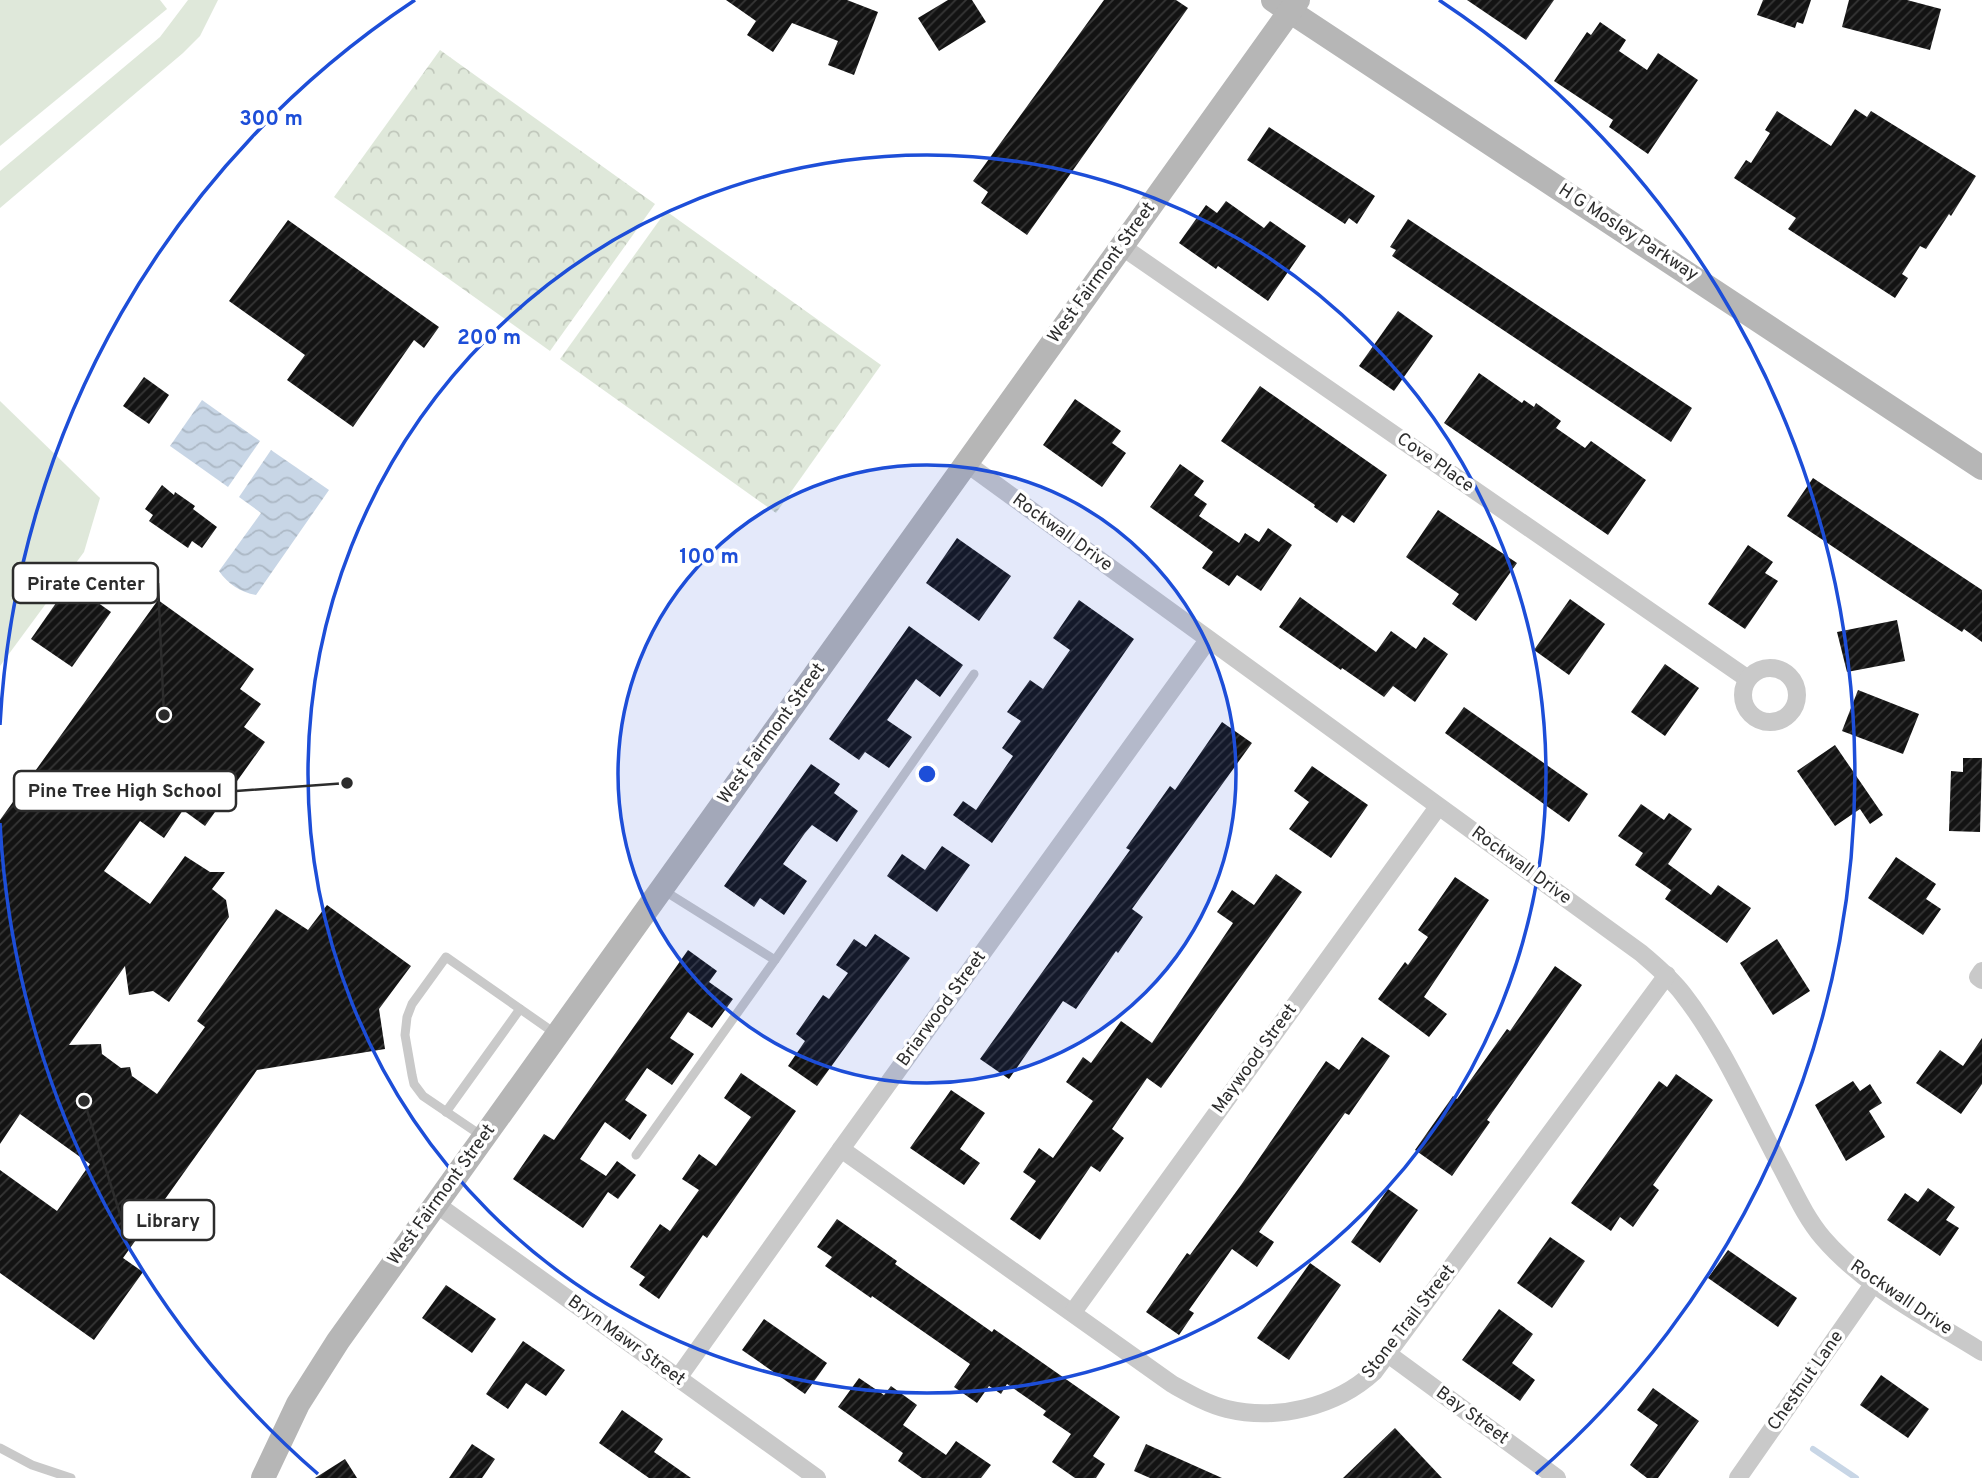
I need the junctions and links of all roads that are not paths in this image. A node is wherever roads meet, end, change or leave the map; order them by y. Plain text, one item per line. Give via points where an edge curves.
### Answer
1 (1287, 4) edge
2 (1121, 246) junction
3 (966, 463) junction
4 (1982, 468) edge
5 (1208, 640) junction
6 (974, 674) dead end
7 (1748, 679) dead end
8 (1438, 807) junction
9 (661, 889) junction
10 (775, 960) junction
11 (1982, 971) edge
12 (1667, 975) junction
13 (1982, 979) edge
14 (520, 1009) junction
15 (557, 1035) junction
16 (446, 1112) junction
17 (484, 1138) junction
18 (841, 1149) junction
19 (636, 1155) dead end
20 (436, 1204) junction
21 (1874, 1283) junction
22 (1073, 1312) junction
23 (1982, 1352) edge
24 (1388, 1354) junction
25 (678, 1378) junction
26 (0, 1448) edge
27 (807, 1475) edge
28 (71, 1478) edge
29 (263, 1478) edge
30 (1557, 1478) edge
31 (1738, 1478) edge

1 - 2 street, West Fairmont Street
1 - 4 street, H G Mosley Parkway
2 - 3 street, West Fairmont Street
2 - 7 street, Cove Place
3 - 5 street, Rockwall Drive
3 - 9 street, West Fairmont Street
5 - 8 street, Rockwall Drive
5 - 18 street, Briarwood Street
6 - 10 lane
8 - 12 street, Rockwall Drive
8 - 22 street, Maywood Street
9 - 10 lane
9 - 15 street, West Fairmont Street
10 - 19 lane
11 - 13 street via 1978,977
12 - 21 street, Rockwall Drive via 1712,1038 1821,1236
12 - 24 street, Stone Trail Street
14 - 15 lane
14 - 16 lane
14 - 16 lane via 446,957 412,1004 405,1035 414,1084
15 - 17 street, West Fairmont Street
16 - 17 lane
17 - 20 street, West Fairmont Street
18 - 22 street, Stone Trail Street
18 - 25 street, Briarwood Street
20 - 25 street, Bryn Mawr Street
20 - 29 street, West Fairmont Street via 317,1372
21 - 23 street, Rockwall Drive
21 - 31 street, Chestnut Lane
22 - 24 street, Stone Trail Street via 1172,1384 1198,1398 1247,1413 1298,1409 1342,1395 1358,1386
24 - 30 street, Bay Street
25 - 27 street, Bryn Mawr Street
26 - 28 lane

